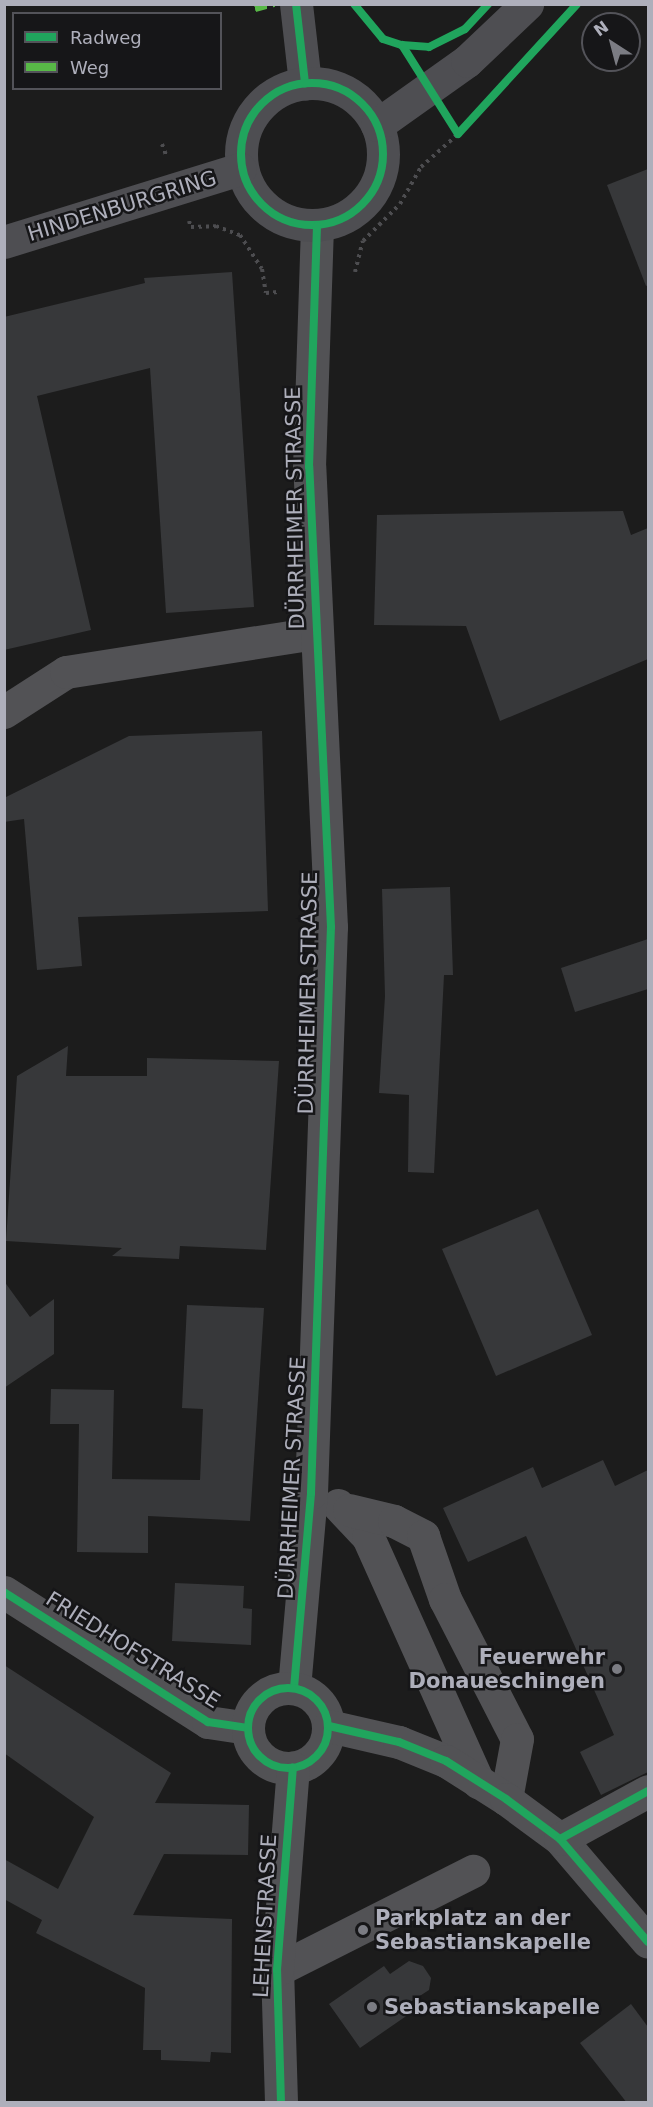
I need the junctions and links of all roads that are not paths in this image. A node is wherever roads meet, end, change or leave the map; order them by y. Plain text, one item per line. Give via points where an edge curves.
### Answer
1 (296, 4) edge
2 (527, 4) edge
3 (305, 82) junction
4 (377, 125) junction
5 (240, 169) junction
6 (317, 226) junction
7 (4, 242) edge
8 (315, 633) junction
9 (4, 712) edge
10 (311, 1493) junction
11 (349, 1510) junction
12 (4, 1592) edge
13 (294, 1688) junction
14 (329, 1726) junction
15 (248, 1728) junction
16 (293, 1768) junction
17 (478, 1782) junction
18 (648, 1791) edge
19 (506, 1799) junction
20 (560, 1839) junction
21 (473, 1871) dead end
22 (648, 1942) edge
23 (277, 1970) junction
24 (281, 2103) edge

1 - 3 main road
2 - 4 main road via 466,61
3 - 4 main road via 348,92
3 - 5 main road via 288,86 256,108 241,136
4 - 6 main road via 382,171 371,195 354,213
5 - 6 main road via 251,196 278,219
5 - 7 main road, HINDENBURGRING
6 - 8 street, DÜRRHEIMER STRASSE via 309,467
8 - 9 street via 66,672
8 - 10 street, DÜRRHEIMER STRASSE via 331,927
10 - 11 street
10 - 13 street, DÜRRHEIMER STRASSE
11 - 17 street via 368,1537
11 - 19 street via 394,1521 423,1536 445,1599 517,1739
12 - 15 street, FRIEDHOFSTRASSE via 208,1722
13 - 14 street via 318,1701
13 - 15 street via 262,1698
14 - 16 street via 319,1754
14 - 17 street via 399,1742
15 - 16 street via 261,1758
16 - 23 street, LEHENSTRASSE
17 - 19 street
18 - 20 street
19 - 20 street
20 - 22 street
21 - 23 street
23 - 24 street, LEHENSTRASSE

